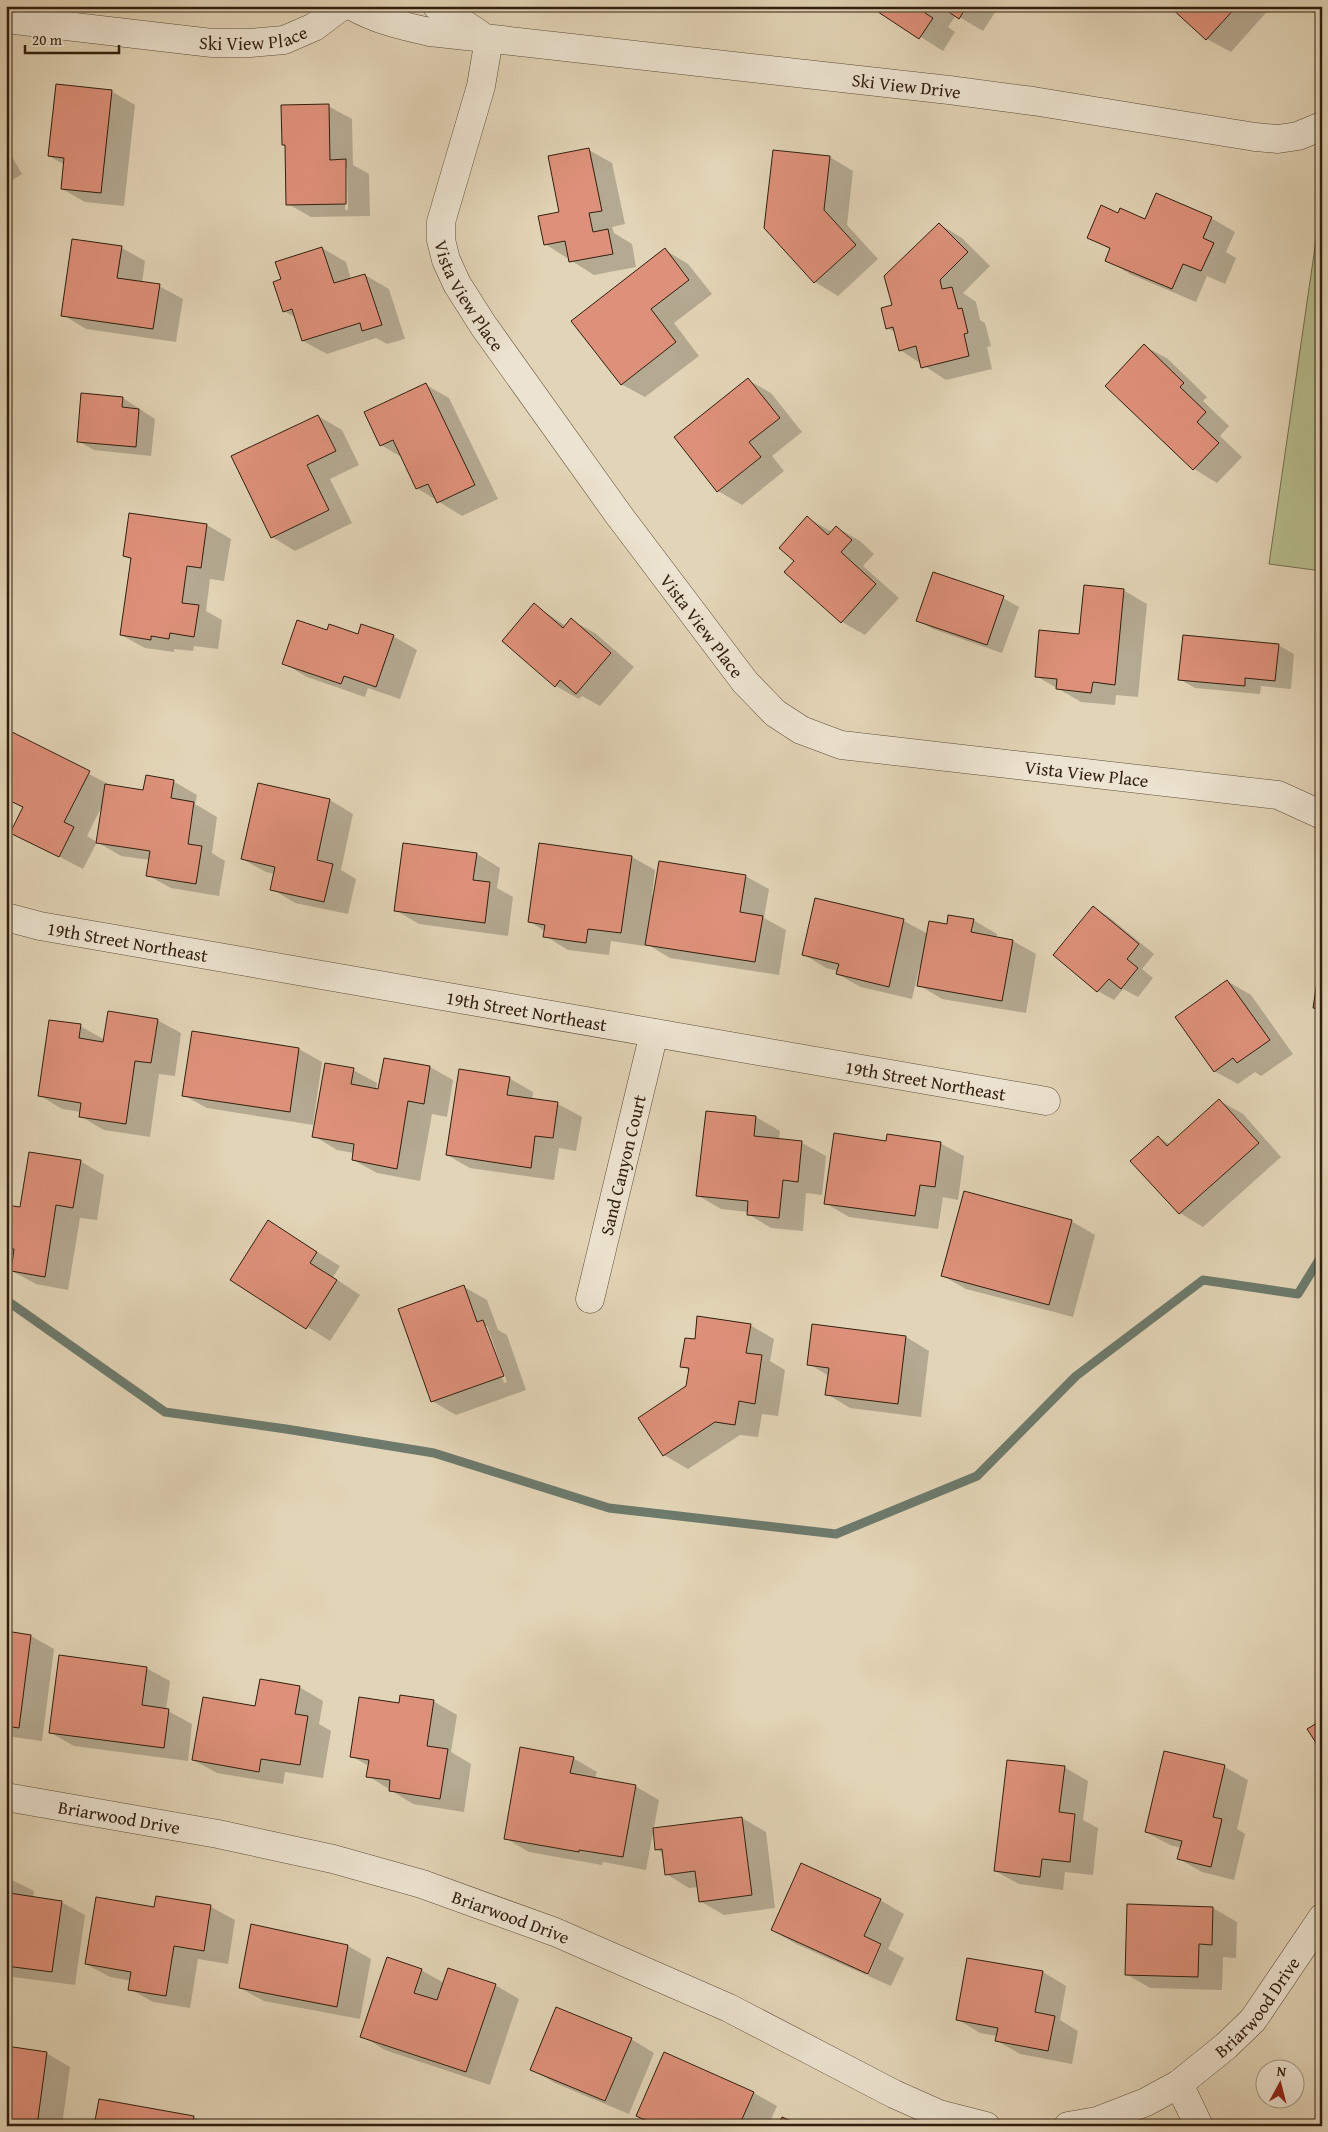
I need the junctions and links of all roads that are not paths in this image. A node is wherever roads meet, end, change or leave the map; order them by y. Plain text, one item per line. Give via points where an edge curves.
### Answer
1 (342, 6) edge
2 (352, 6) edge
3 (437, 6) edge
4 (6, 19) edge
5 (489, 39) junction
6 (1322, 126) edge
7 (1322, 815) edge
8 (6, 917) edge
9 (654, 1033) junction
10 (1046, 1101) dead end
11 (590, 1299) dead end
12 (6, 1797) edge
13 (1322, 1918) edge
14 (1179, 2084) junction
15 (986, 2126) edge
16 (1068, 2126) edge
17 (1199, 2126) edge

1 - 4 street, Ski View Place via 314,26 284,40 250,43 212,43
2 - 5 street, Ski View Drive via 398,25
3 - 5 street
5 - 6 street, Ski View Drive via 1033,101 1247,136 1291,137
5 - 7 street, Vista View Place via 481,86 441,222 441,240 456,284 618,514 745,682 775,712 801,730 841,745 1278,795
8 - 9 street, 19th Street Northeast via 50,928
9 - 10 street, 19th Street Northeast
9 - 11 street, Sand Canyon Court
12 - 15 street, Briarwood Drive via 218,1834 333,1859 422,1884 554,1932 729,2008 894,2094 939,2114
13 - 14 street, Briarwood Drive via 1253,2020
14 - 16 street, Briarwood Drive via 1146,2102 1097,2120
14 - 17 street

